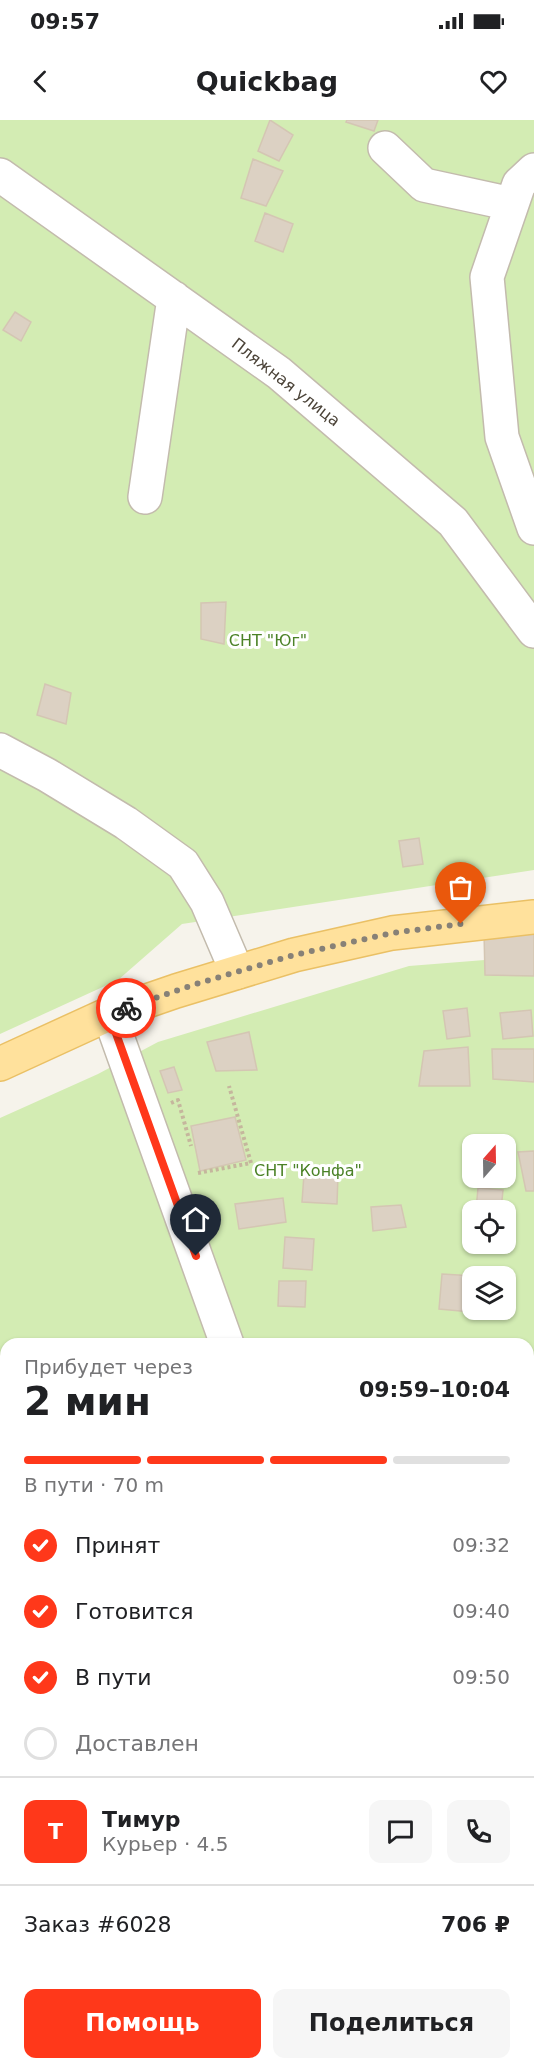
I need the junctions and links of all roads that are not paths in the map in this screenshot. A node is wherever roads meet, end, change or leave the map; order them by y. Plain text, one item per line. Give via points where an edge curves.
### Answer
1 (385, 148) dead end
2 (534, 170) edge
3 (0, 175) edge
4 (512, 204) junction
5 (174, 298) junction
6 (145, 497) dead end
7 (534, 528) edge
8 (534, 631) edge
9 (0, 750) edge
10 (534, 917) edge
11 (237, 972) junction
12 (109, 1014) junction
13 (0, 1064) edge
14 (225, 1338) edge

1 - 4 street via 424,185
2 - 4 street via 519,184
3 - 5 street, Пляжная улица
4 - 7 street via 486,277 502,437
5 - 6 street
5 - 8 street, Пляжная улица via 279,373 453,522
9 - 11 street via 126,823 183,864 207,902
10 - 11 main road via 392,933
11 - 12 main road
12 - 13 main road
12 - 14 street

